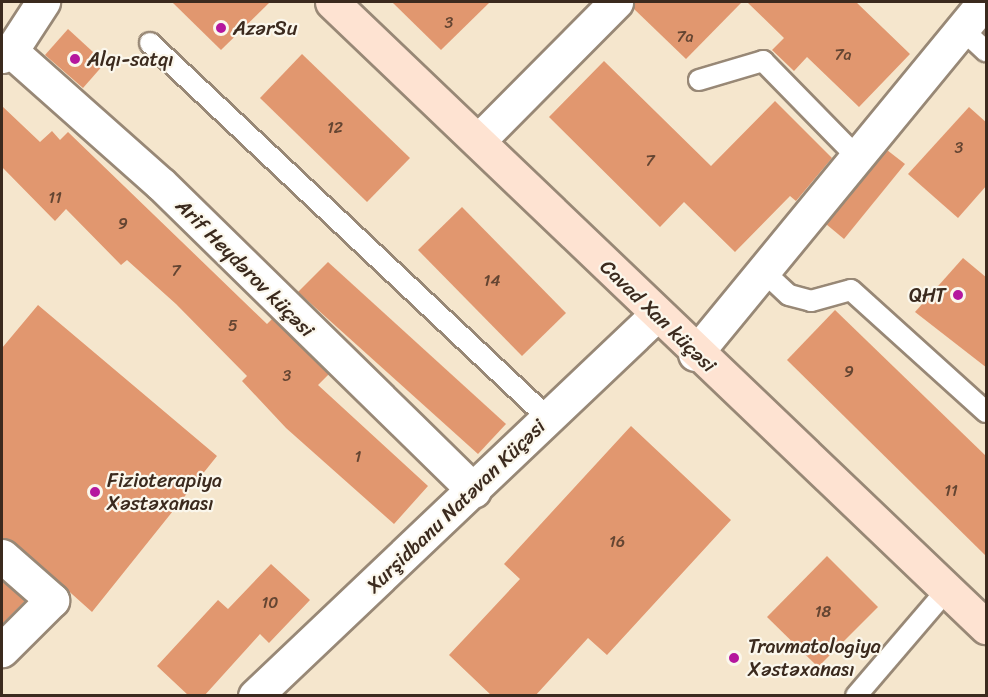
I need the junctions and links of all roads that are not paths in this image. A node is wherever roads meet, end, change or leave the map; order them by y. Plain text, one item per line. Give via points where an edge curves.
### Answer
1 (43, 2) edge
2 (333, 2) edge
3 (616, 2) edge
4 (984, 2) edge
5 (962, 29) junction
6 (150, 43) dead end
7 (987, 51) edge
8 (6, 53) edge
9 (699, 80) dead end
10 (478, 141) junction
11 (857, 157) junction
12 (763, 271) junction
13 (656, 315) junction
14 (695, 354) junction
15 (987, 412) edge
16 (548, 418) junction
17 (474, 490) junction
18 (2, 556) edge
19 (947, 590) junction
20 (987, 627) edge
21 (2, 650) edge
22 (255, 696) edge
23 (856, 696) edge

1 - 8 street, Arif Heydərov küçəsi
2 - 10 street, Cavad Xan küçəsi
3 - 10 street
4 - 5 street
5 - 7 lane
5 - 11 street
6 - 16 lane
8 - 17 street, Arif Heydərov küçəsi via 161,184
9 - 11 lane via 763,61
10 - 13 street, Cavad Xan küçəsi
11 - 12 street
12 - 14 street
12 - 15 lane via 789,296 811,301 851,290
13 - 14 street, Cavad Xan küçəsi
13 - 16 street, Xurşidbanu Natəvan Küçəsi
14 - 19 street, Cavad Xan küçəsi
16 - 17 street, Xurşidbanu Natəvan Küçəsi
17 - 22 street, Xurşidbanu Natəvan Küçəsi
18 - 21 street via 52,600
19 - 20 street, Cavad Xan küçəsi
19 - 23 lane

